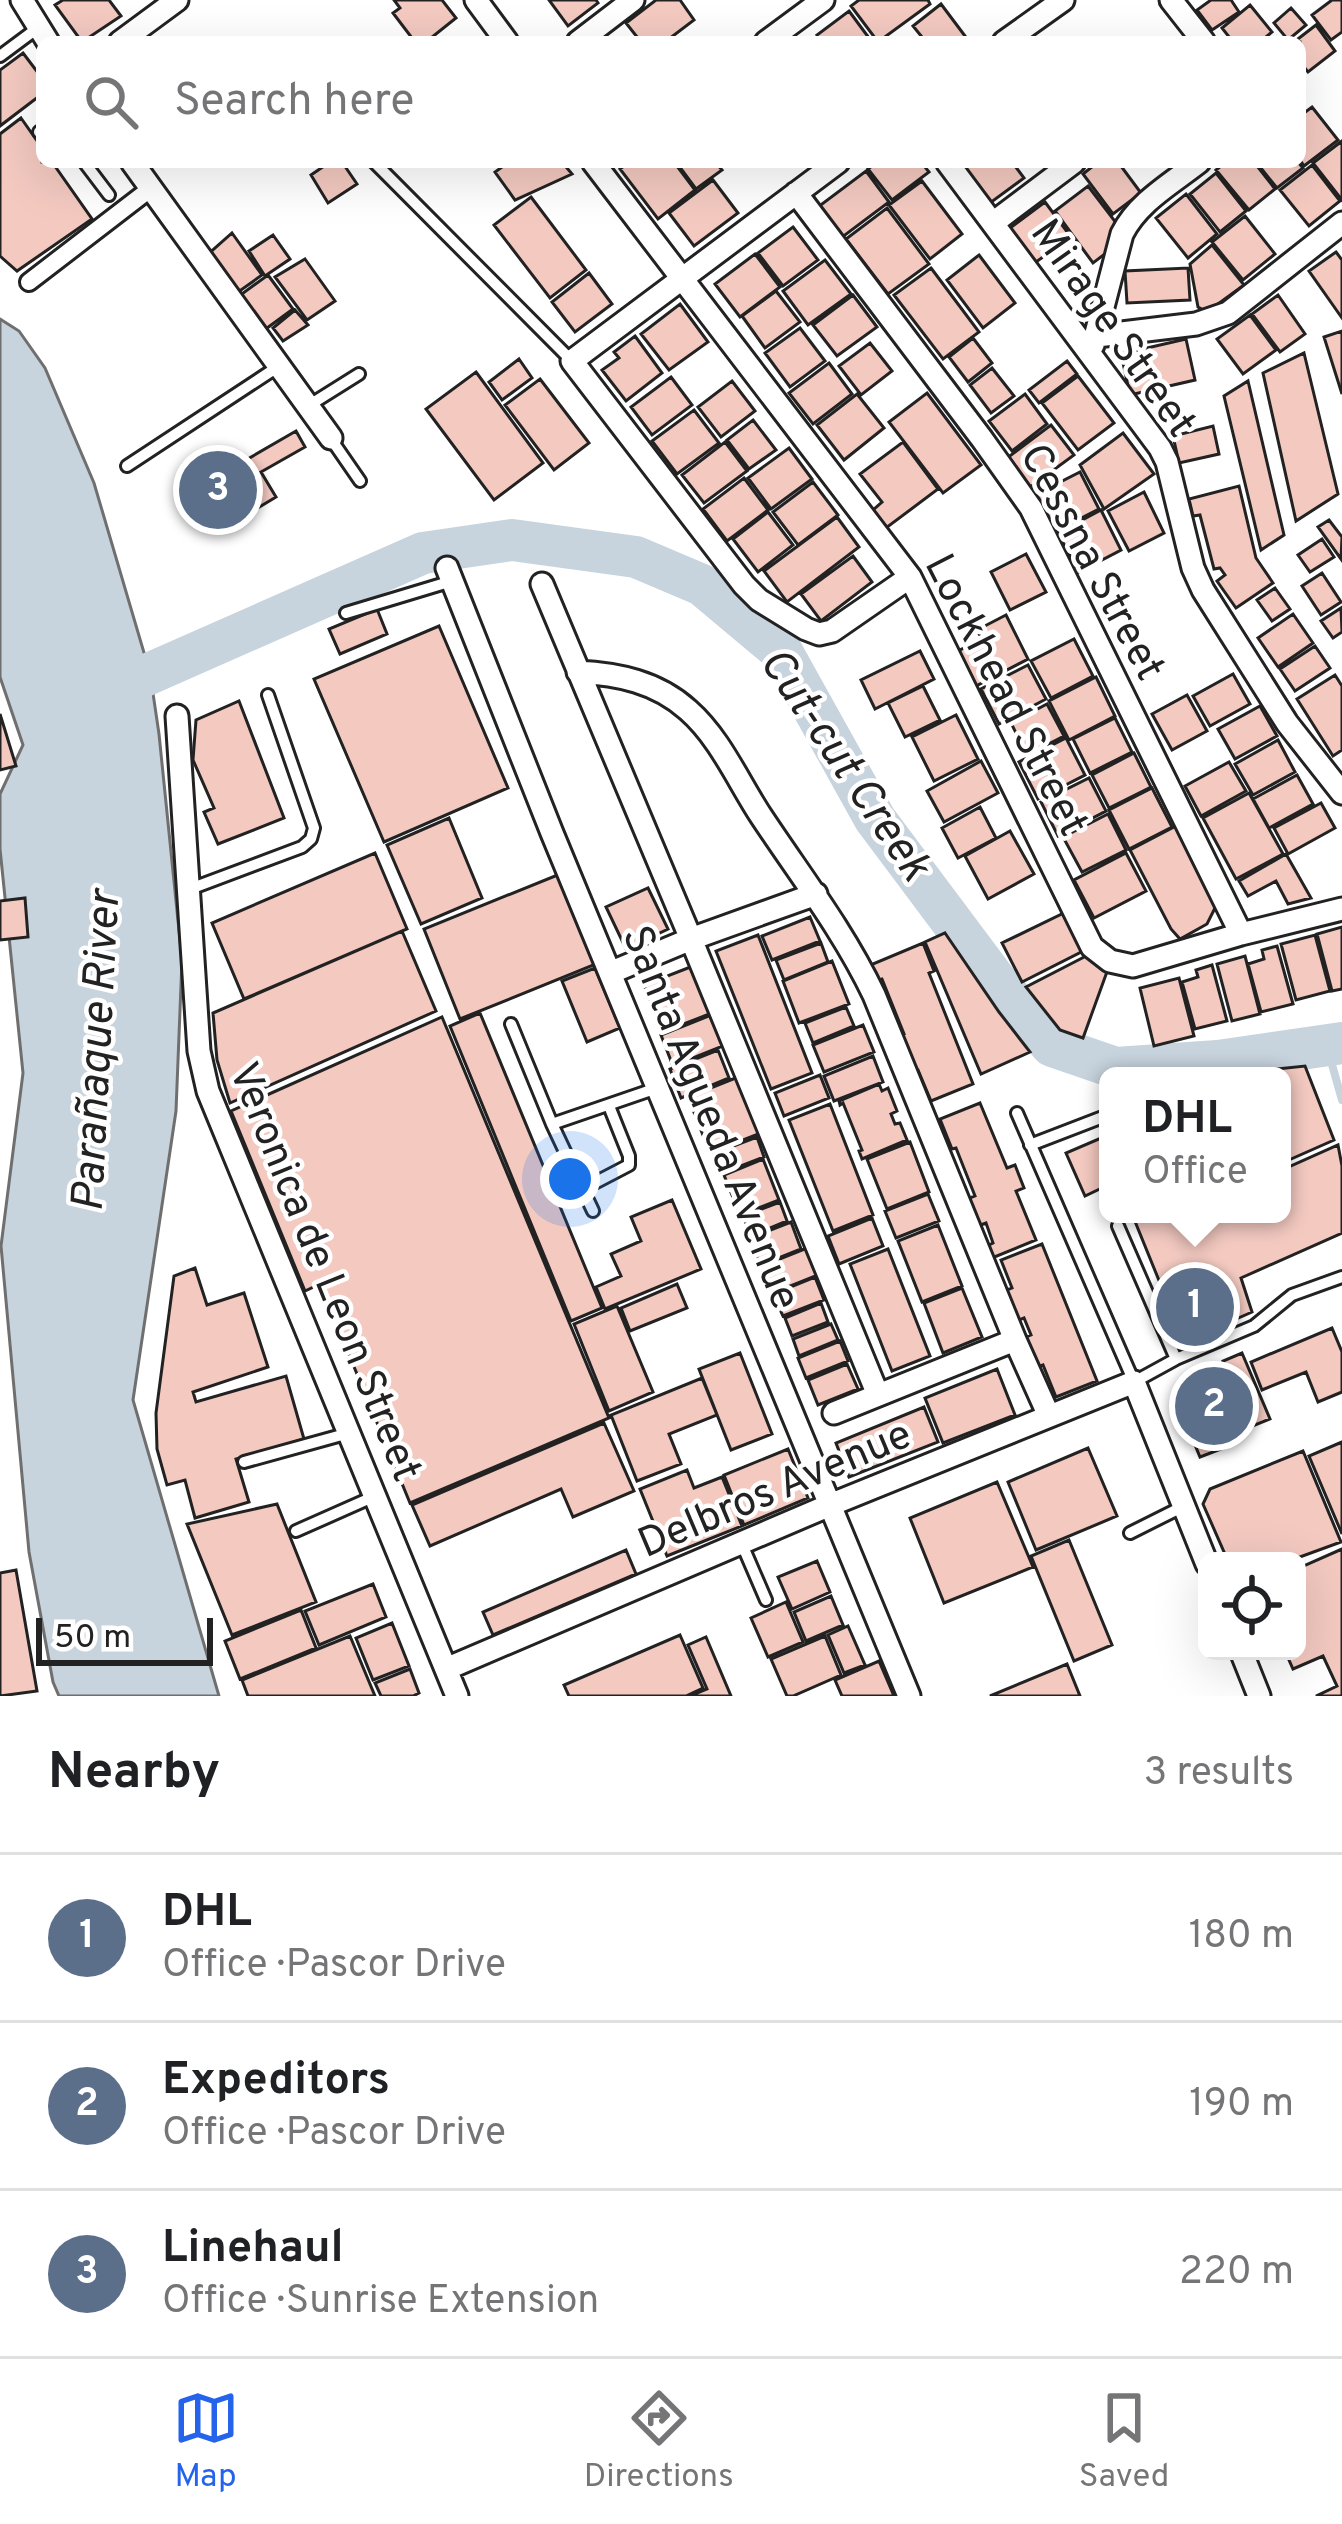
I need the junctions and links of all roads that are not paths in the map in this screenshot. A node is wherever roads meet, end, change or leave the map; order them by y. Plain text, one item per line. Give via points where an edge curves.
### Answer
1 (22, 0) edge
2 (177, 0) edge
3 (476, 0) edge
4 (633, 0) edge
5 (823, 0) edge
6 (1063, 0) edge
7 (1171, 0) edge
8 (44, 34) edge
9 (128, 36) edge
10 (503, 36) edge
11 (586, 36) edge
12 (774, 36) edge
13 (1012, 36) edge
14 (1199, 36) edge
15 (36, 38) edge
16 (0, 56) edge
17 (89, 168) edge
18 (136, 168) edge
19 (380, 168) edge
20 (600, 168) edge
21 (830, 168) edge
22 (952, 168) edge
23 (1066, 168) edge
24 (1191, 168) edge
25 (150, 189) junction
26 (796, 193) junction
27 (109, 195) dead end
28 (993, 223) junction
29 (1342, 224) edge
30 (682, 277) junction
31 (29, 282) dead end
32 (1094, 344) junction
33 (572, 361) junction
34 (279, 366) junction
35 (359, 374) dead end
36 (308, 406) junction
37 (331, 439) joint
38 (127, 466) dead end
39 (360, 481) dead end
40 (449, 574) joint
41 (910, 577) junction
42 (542, 584) dead end
43 (346, 614) dead end
44 (578, 672) junction
45 (268, 695) dead end
46 (177, 716) dead end
47 (1342, 793) edge
48 (190, 889) junction
49 (816, 894) junction
50 (1342, 909) edge
51 (1241, 934) junction
52 (691, 939) junction
53 (612, 972) junction
54 (511, 1024) dead end
55 (659, 1088) junction
56 (609, 1106) junction
57 (1017, 1113) dead end
58 (1099, 1118) edge
59 (552, 1124) junction
60 (1030, 1145) junction
61 (583, 1189) junction
62 (593, 1211) dead end
63 (1118, 1226) dead end
64 (1342, 1277) edge
65 (1015, 1340) junction
66 (1176, 1359) junction
67 (1133, 1382) junction
68 (878, 1395) junction
69 (834, 1413) dead end
70 (1049, 1416) junction
71 (349, 1433) junction
72 (244, 1462) dead end
73 (375, 1496) junction
74 (830, 1504) junction
75 (1184, 1506) junction
76 (296, 1531) dead end
77 (1130, 1533) dead end
78 (741, 1542) junction
79 (1202, 1552) edge
80 (766, 1600) dead end
81 (1245, 1660) edge
82 (446, 1670) junction
83 (457, 1696) edge
84 (908, 1696) edge
85 (1259, 1696) edge

1 - 8 street
2 - 9 street
3 - 10 street
4 - 11 street
5 - 12 street
6 - 13 street
7 - 14 street
15 - 16 lane
17 - 27 lane
18 - 25 street
19 - 33 lane
20 - 30 street, Lockhead Street
21 - 26 street
22 - 28 street, Mirage Street
23 - 28 street
24 - 32 street via 1130,219
25 - 31 street
25 - 34 street
26 - 30 street
26 - 51 street, Cessna Street via 1031,508
28 - 32 street, Mirage Street
29 - 32 street via 1228,313
30 - 33 street
30 - 41 street, Lockhead Street
32 - 47 street, Mirage Street via 1167,462 1203,590
33 - 41 street via 759,601 819,634
34 - 36 street
34 - 38 lane
35 - 36 lane
36 - 37 street
37 - 39 lane
40 - 43 lane
40 - 53 street, Santa Agueda Avenue
41 - 51 street, Lockhead Street via 1092,947 1132,966
42 - 44 street
44 - 49 street via 641,682 687,709
44 - 52 street
45 - 48 lane via 314,828 310,839
46 - 48 street, Veronica de Leon Street
48 - 71 street, Veronica de Leon Street via 208,1091
49 - 52 street
49 - 65 street via 874,994
50 - 51 street, Lockhead Street
52 - 53 street
52 - 68 street
53 - 55 street, Santa Agueda Avenue
54 - 59 lane
55 - 56 lane
55 - 74 street, Santa Agueda Avenue
56 - 59 lane
56 - 61 lane via 629,1165
57 - 60 lane
58 - 60 lane
59 - 61 lane
60 - 67 lane
61 - 62 lane
63 - 66 lane
64 - 66 lane via 1292,1295 1254,1326
65 - 68 street
65 - 70 street
66 - 67 lane
67 - 70 street, Delbros Avenue
67 - 75 street
68 - 69 street
70 - 74 street, Delbros Avenue
71 - 72 lane
71 - 73 street, Veronica de Leon Street
73 - 76 lane
73 - 82 street, Veronica de Leon Street
74 - 78 street, Delbros Avenue
74 - 84 street, Santa Agueda Avenue
75 - 77 lane
75 - 79 street
78 - 80 lane
78 - 82 street, Delbros Avenue
81 - 85 street
82 - 83 street, Veronica de Leon Street

